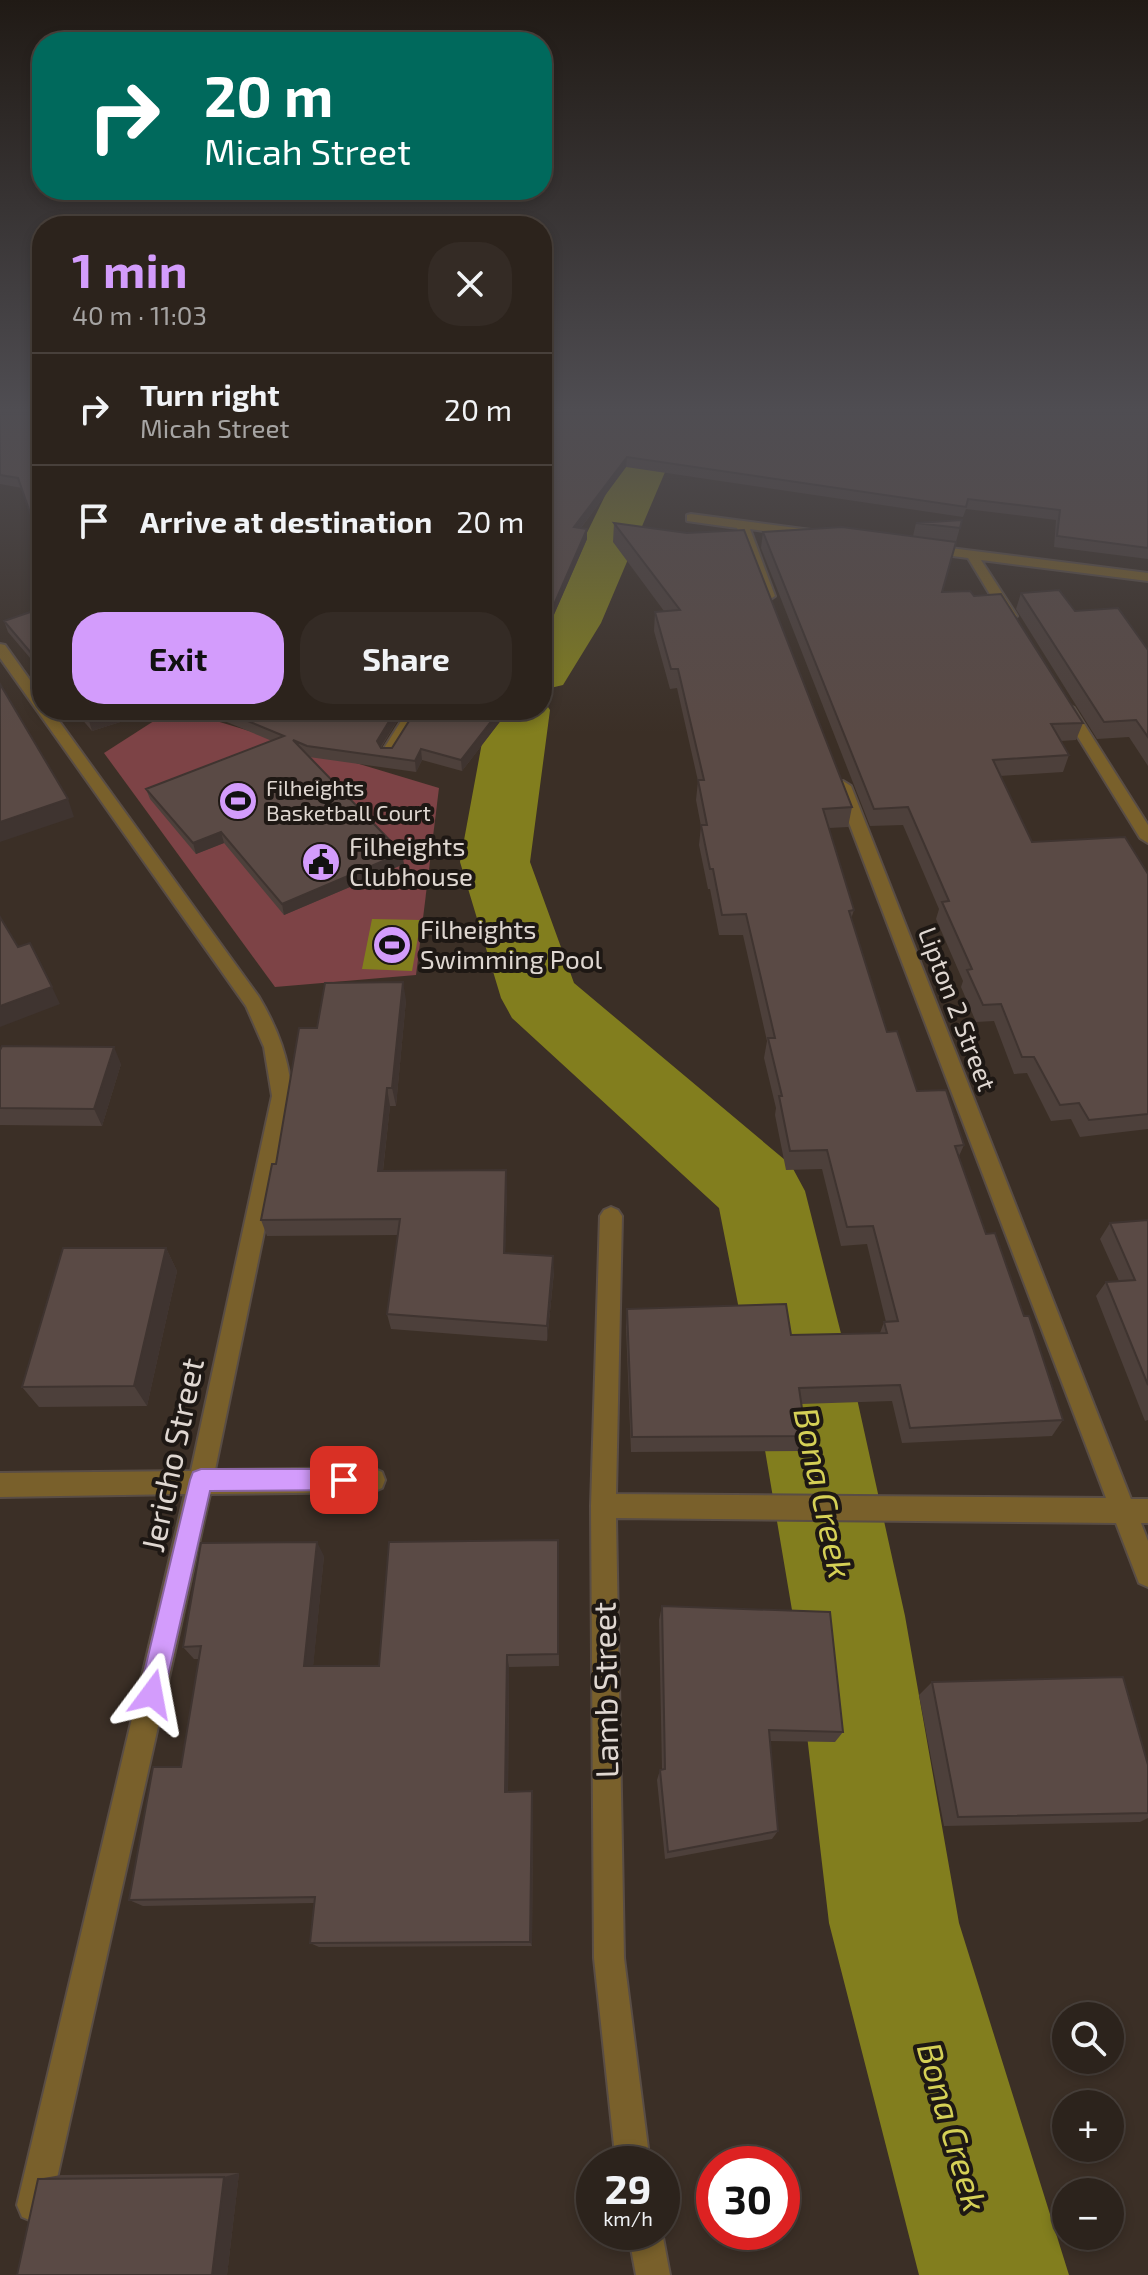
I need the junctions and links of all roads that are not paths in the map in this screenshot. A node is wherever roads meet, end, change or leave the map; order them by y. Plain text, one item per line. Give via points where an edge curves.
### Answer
1 (707, 520) edge
2 (742, 525) junction
3 (819, 535) edge
4 (911, 547) edge
5 (972, 555) junction
6 (1148, 577) edge
7 (776, 613) edge
8 (1022, 636) edge
9 (0, 648) edge
10 (1056, 690) edge
11 (32, 693) edge
12 (51, 720) edge
13 (408, 720) edge
14 (388, 753) edge
15 (839, 775) edge
16 (1148, 838) edge
17 (611, 1216) dead end
18 (201, 1480) junction
19 (373, 1480) dead end
20 (0, 1485) edge
21 (603, 1506) junction
22 (1136, 1511) edge
23 (1148, 1574) edge
24 (631, 2146) edge
25 (29, 2228) edge
26 (648, 2250) edge
27 (653, 2275) edge

1 - 2 street
2 - 3 street
2 - 7 street
4 - 5 street
5 - 6 street
5 - 8 street
9 - 11 street, Jericho Street
10 - 16 street
12 - 18 street, Jericho Street via 253,1002 272,1034 281,1067 282,1096
13 - 14 lane
15 - 22 street, Lipton 2 Street
17 - 21 street, Lamb Street
18 - 19 street
18 - 20 street
18 - 25 street, Jericho Street
21 - 22 street
21 - 24 street, Lamb Street via 609,1958
22 - 23 street, Lipton 2 Street
26 - 27 street

